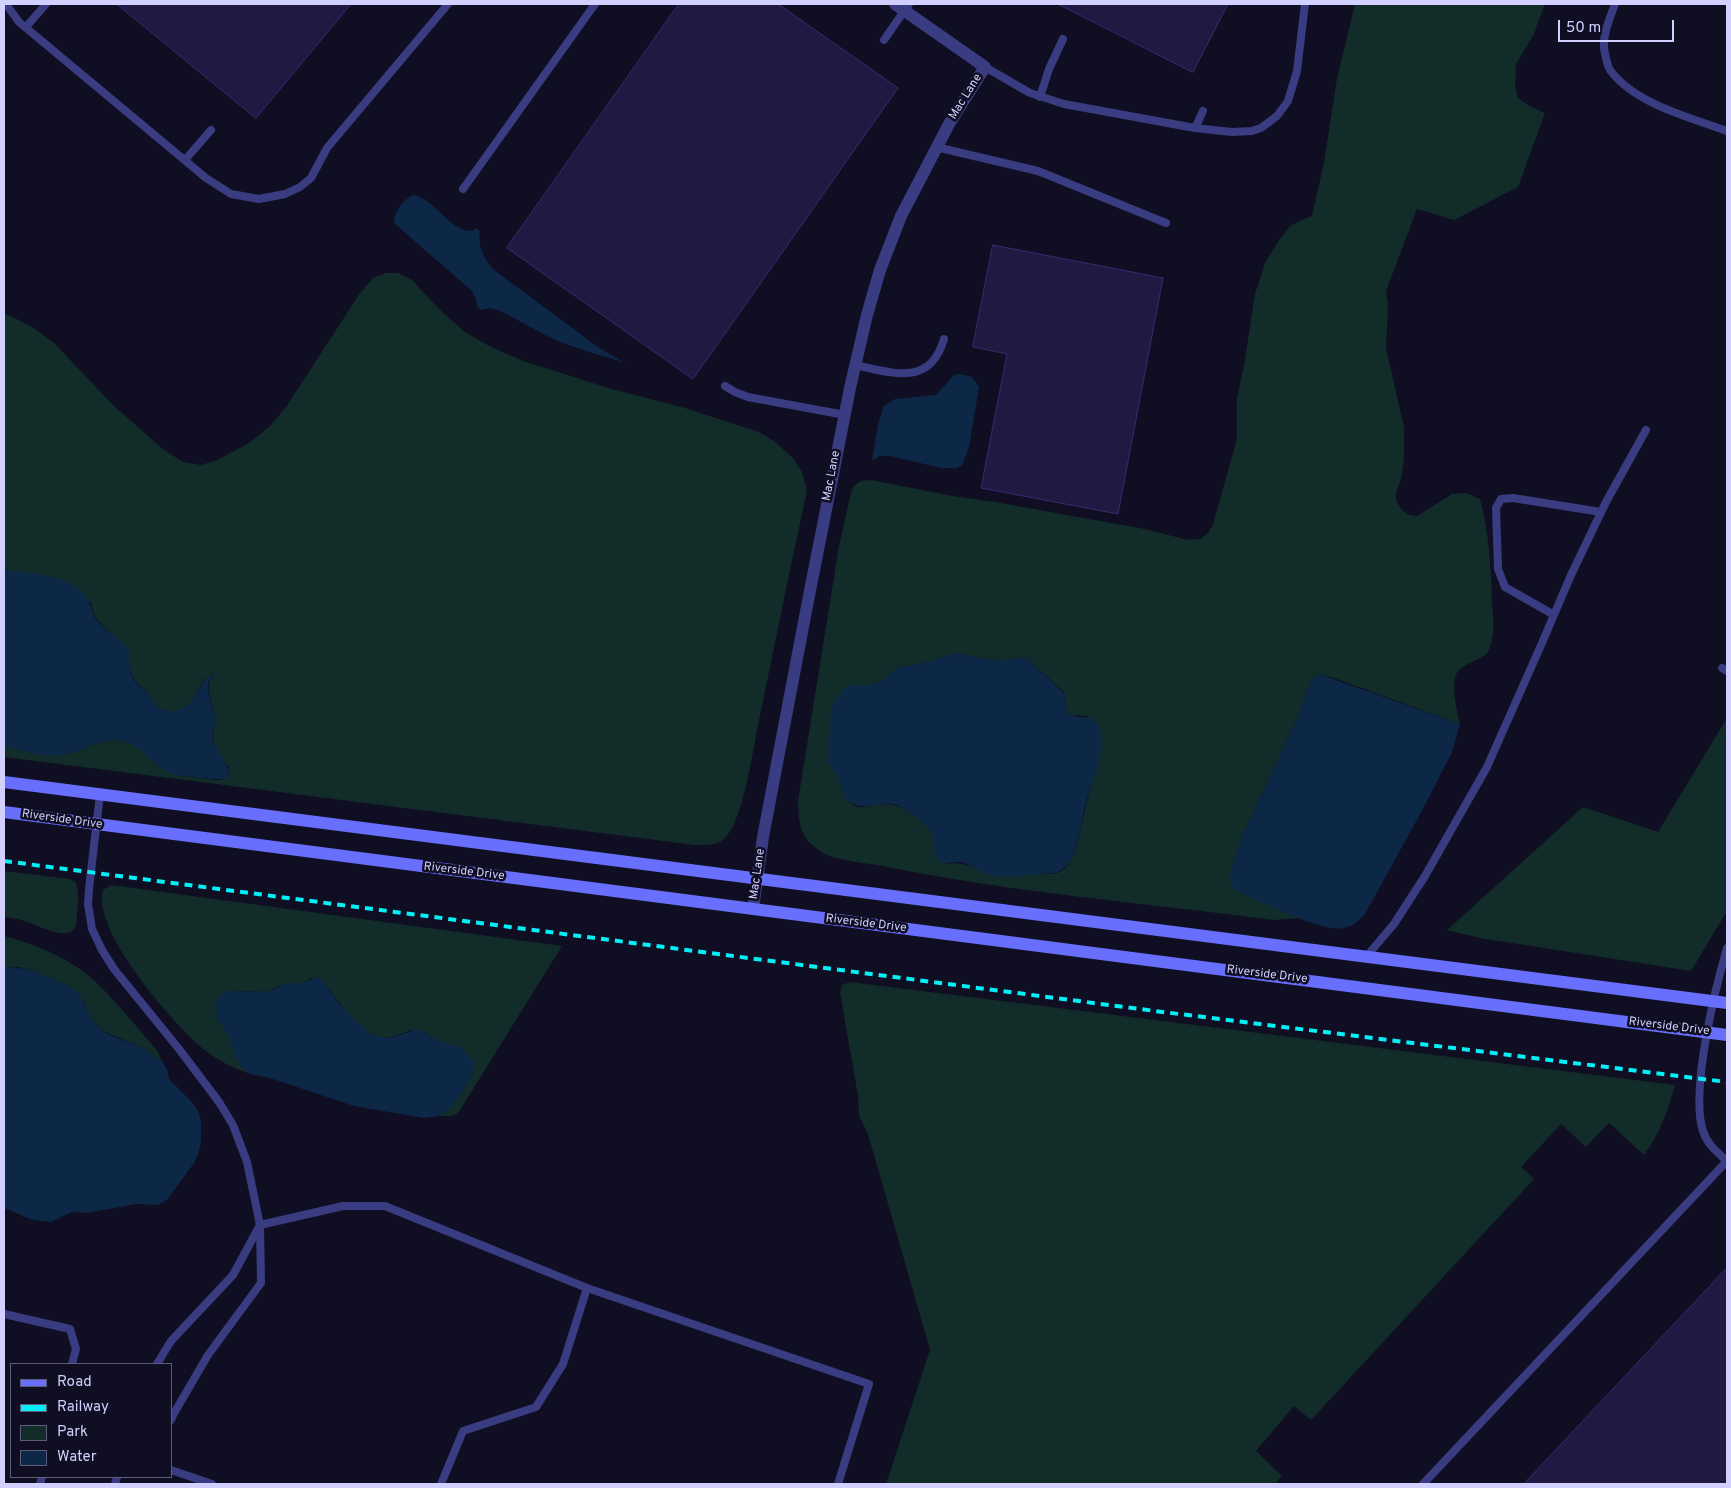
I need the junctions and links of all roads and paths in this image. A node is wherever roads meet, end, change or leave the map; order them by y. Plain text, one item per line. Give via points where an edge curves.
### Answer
1 (6, 4) edge
2 (46, 4) edge
3 (448, 4) edge
4 (595, 4) edge
5 (1305, 4) edge
6 (1615, 4) edge
7 (903, 6) edge
8 (26, 28) junction
9 (1063, 39) dead end
10 (884, 40) dead end
11 (985, 67) junction
12 (1040, 97) junction
13 (1204, 111) dead end
14 (1195, 128) junction
15 (211, 130) dead end
16 (1727, 131) edge
17 (936, 147) junction
18 (185, 160) junction
19 (463, 189) dead end
20 (1166, 223) dead end
21 (944, 339) dead end
22 (855, 365) junction
23 (724, 386) dead end
24 (844, 415) junction
25 (1646, 430) dead end
26 (1601, 512) junction
27 (1554, 615) junction
28 (4, 782) edge
29 (100, 794) junction
30 (4, 812) edge
31 (96, 825) junction
32 (757, 878) junction
33 (753, 909) junction
34 (1727, 948) edge
35 (1366, 957) junction
36 (1721, 1002) edge
37 (1708, 1032) junction
38 (1727, 1035) edge
39 (1727, 1161) edge
40 (260, 1225) junction
41 (587, 1288) junction
42 (4, 1314) edge
43 (72, 1363) edge
44 (158, 1363) edge
45 (172, 1418) edge
46 (172, 1470) edge
47 (212, 1484) edge
48 (440, 1484) edge
49 (838, 1484) edge
50 (1423, 1484) edge

1 - 8 lane
2 - 8 lane
3 - 18 lane via 327,148 305,183 285,194 249,198 231,194
4 - 19 lane
5 - 14 lane via 1295,82 1277,116 1252,131
6 - 16 lane via 1604,48 1609,68 1624,84 1647,100
7 - 10 lane
7 - 11 street
8 - 18 lane
9 - 12 lane
11 - 12 lane
11 - 17 street, Mac Lane
12 - 14 lane
13 - 14 lane
15 - 18 lane
17 - 20 lane via 1038,171
17 - 22 street, Mac Lane via 890,244
21 - 22 lane via 933,362 909,374
22 - 24 street, Mac Lane
23 - 24 lane via 748,397
24 - 32 street, Mac Lane
25 - 26 lane
26 - 27 lane
26 - 27 lane via 1513,498 1501,499 1496,508 1498,569 1505,587
27 - 35 lane via 1487,767 1425,876 1394,924
28 - 29 main road
29 - 31 lane
29 - 32 main road
30 - 31 main road, Riverside Drive
31 - 33 main road, Riverside Drive
31 - 40 lane via 88,904 96,940 114,969 227,1114 243,1149
32 - 33 street, Mac Lane
32 - 35 main road
33 - 37 main road, Riverside Drive
34 - 36 lane
35 - 36 main road
36 - 37 lane
37 - 38 main road, Riverside Drive
37 - 39 lane via 1701,1078 1700,1120 1708,1142
39 - 50 lane
40 - 41 lane via 343,1206 385,1206
40 - 44 lane via 233,1275 171,1341
40 - 45 lane via 262,1283 208,1355
41 - 48 lane via 563,1364 536,1407 463,1431
41 - 49 lane via 869,1384
42 - 43 lane via 70,1329 76,1349
46 - 47 lane

